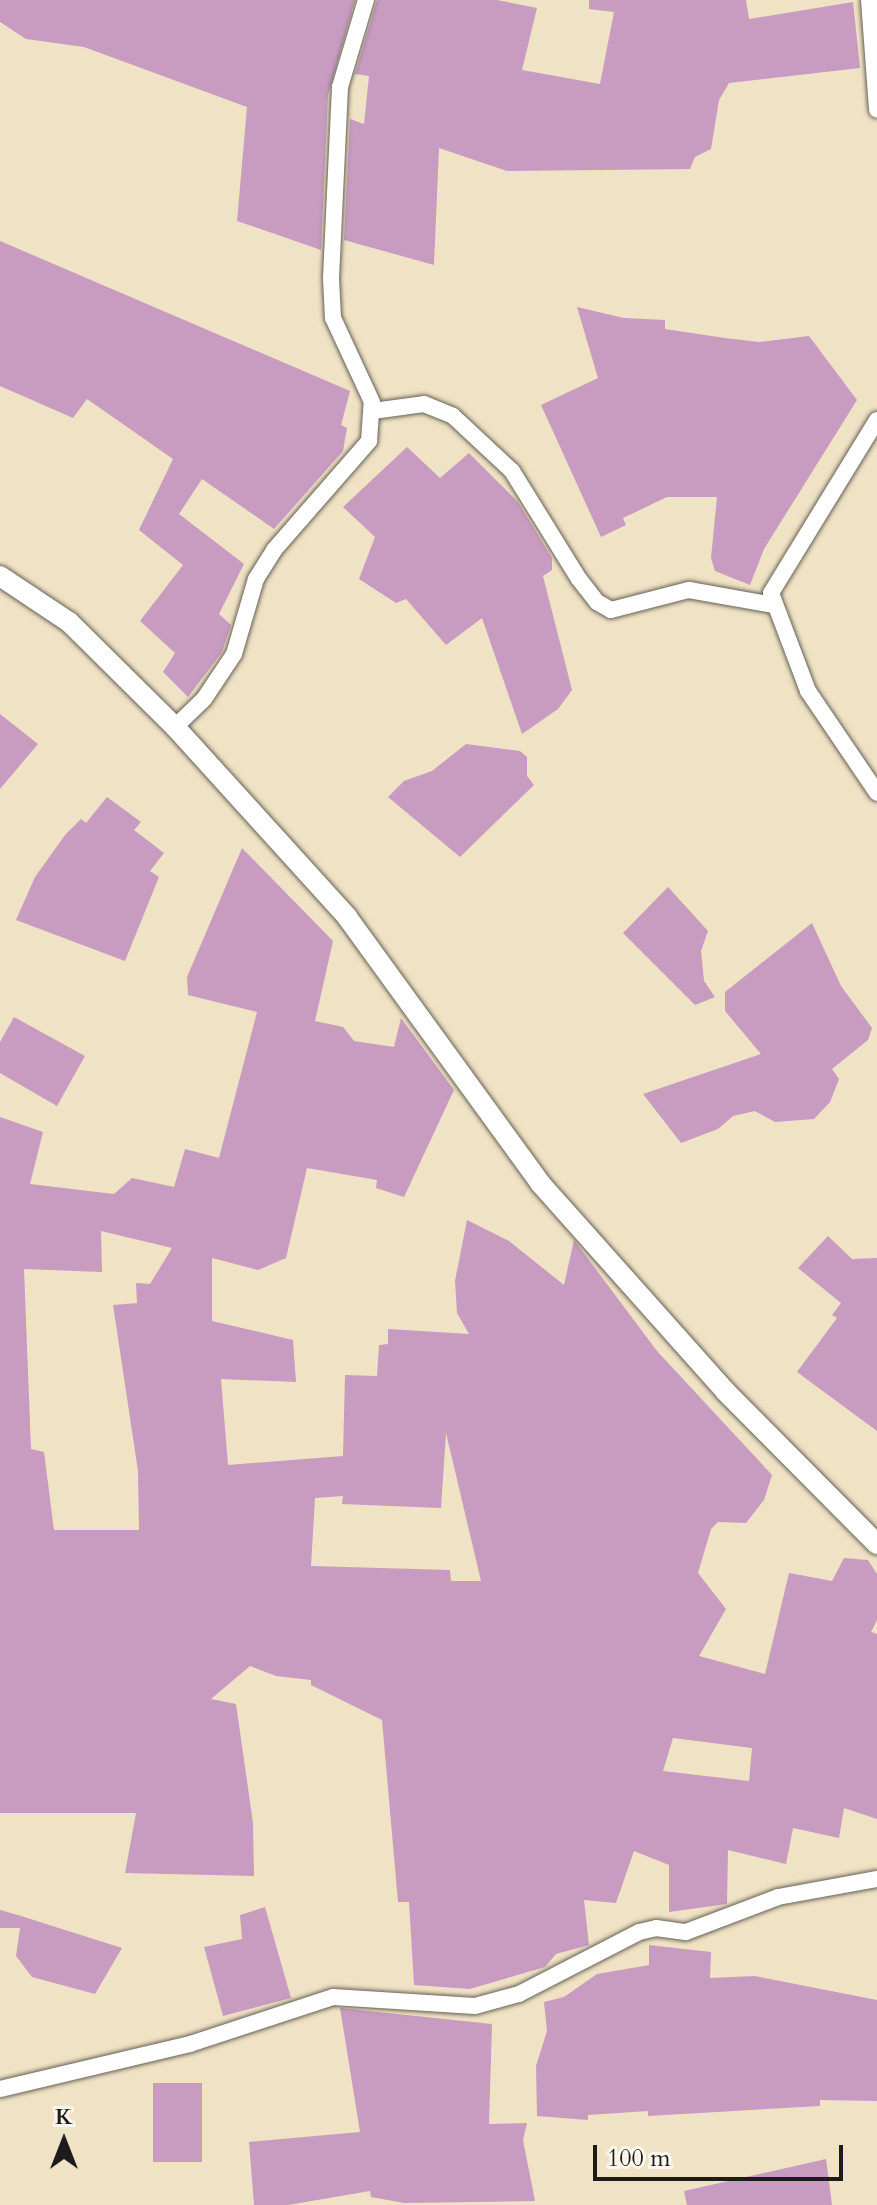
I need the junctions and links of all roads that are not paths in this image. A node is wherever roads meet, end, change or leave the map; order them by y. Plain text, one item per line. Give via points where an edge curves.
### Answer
1 (366, 0) edge
2 (869, 0) edge
3 (877, 110) edge
4 (373, 411) junction
5 (877, 420) edge
6 (0, 576) edge
7 (773, 605) junction
8 (175, 727) junction
9 (877, 793) edge
10 (877, 1544) edge
11 (877, 1879) edge
12 (0, 2089) edge

1 - 4 street via 340,87 331,278 333,318
2 - 3 street
4 - 7 street via 424,404 453,416 512,471 579,579 611,610 689,590
4 - 8 street via 369,441 274,550 256,579 234,654 204,699
5 - 7 street via 783,567 771,593
6 - 8 street via 69,622
7 - 9 street via 808,691
8 - 10 street via 347,917 540,1183 725,1391
11 - 12 street via 778,1897 686,1932 639,1932 519,1994 475,2006 333,1997 190,2044

